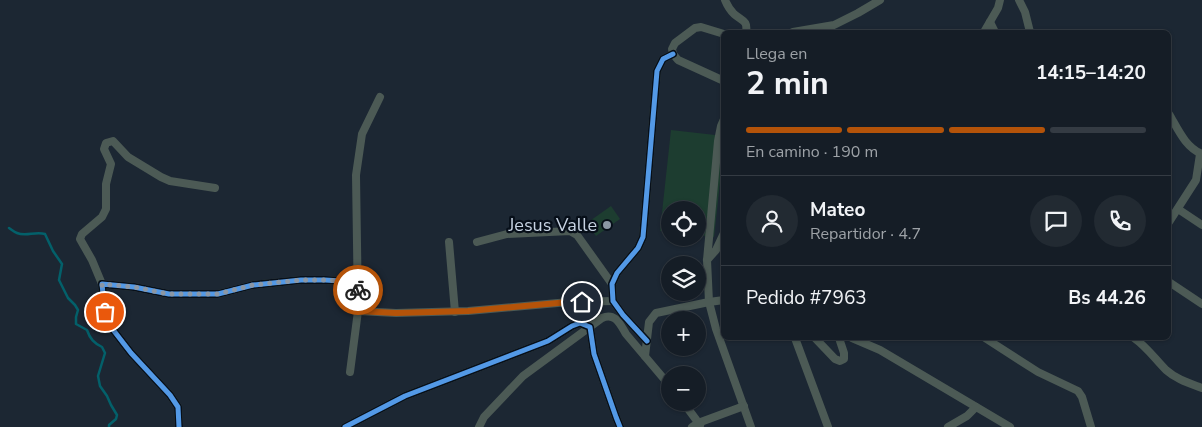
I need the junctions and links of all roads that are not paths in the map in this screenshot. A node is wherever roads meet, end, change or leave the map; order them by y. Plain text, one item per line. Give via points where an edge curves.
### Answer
1 (724, 0) edge
2 (880, 0) edge
3 (1000, 0) edge
4 (1019, 0) edge
5 (990, 22) junction
6 (746, 30) edge
7 (805, 30) edge
8 (985, 30) edge
9 (995, 30) edge
10 (1030, 30) edge
11 (721, 33) edge
12 (673, 54) junction
13 (721, 80) edge
14 (380, 97) dead end
15 (1171, 117) edge
16 (721, 126) edge
17 (1201, 154) edge
18 (215, 188) dead end
19 (1178, 209) junction
20 (1171, 219) edge
21 (1202, 225) edge
22 (721, 239) edge
23 (449, 242) dead end
24 (477, 242) dead end
25 (707, 260) junction
26 (357, 282) junction
27 (1171, 283) edge
28 (102, 284) junction
29 (612, 284) junction
30 (721, 300) edge
31 (613, 301) junction
32 (709, 302) junction
33 (1202, 304) edge
34 (358, 311) junction
35 (455, 312) junction
36 (590, 327) junction
37 (796, 340) edge
38 (817, 340) edge
39 (840, 340) edge
40 (857, 340) edge
41 (989, 340) edge
42 (1137, 340) edge
43 (647, 341) junction
44 (645, 356) junction
45 (350, 372) dead end
46 (661, 375) edge
47 (1202, 388) edge
48 (744, 406) junction
49 (976, 407) junction
50 (689, 411) edge
51 (362, 418) junction
52 (697, 426) edge
53 (179, 427) edge
54 (344, 427) edge
55 (364, 427) edge
56 (479, 427) edge
57 (620, 427) edge
58 (751, 427) edge
59 (828, 427) edge
60 (948, 427) edge
61 (1010, 427) edge
62 (1091, 427) edge

1 - 6 street via 747,25
2 - 7 street via 834,25
3 - 5 street
4 - 10 street
5 - 8 street
5 - 9 street
11 - 12 street via 695,28 675,42
12 - 13 street via 678,60
12 - 29 street via 663,59 657,71 643,237
14 - 26 street via 362,134 356,175
15 - 17 street via 1184,140
16 - 25 street
17 - 19 street via 1196,180
18 - 28 street via 170,180 128,157 112,141 106,143 104,149 111,164 106,184 106,209 80,239
19 - 20 street
19 - 21 street
22 - 25 street
23 - 35 street
24 - 29 street via 507,234 570,231 577,235
25 - 32 street
26 - 28 street via 301,280 253,285 218,294 168,294
26 - 34 street
27 - 33 street
28 - 53 street via 105,312 114,331 131,354 170,394 178,407
29 - 31 street
30 - 32 street
31 - 35 street
31 - 43 street
32 - 43 street via 656,313 649,322
32 - 48 street
34 - 35 street
34 - 45 street
36 - 44 street via 602,318 614,317
36 - 51 street via 580,323 572,326 548,341 405,396
36 - 56 street via 523,376 484,417
36 - 57 street via 594,354
37 - 59 street
38 - 39 street via 834,359 840,361 844,359 844,353
40 - 49 street via 880,350
41 - 62 street via 1038,372 1078,391
42 - 47 street via 1167,371
43 - 44 street
44 - 46 street
48 - 52 street
48 - 58 street
49 - 60 street
49 - 61 street
50 - 52 street
51 - 54 street
51 - 55 street

